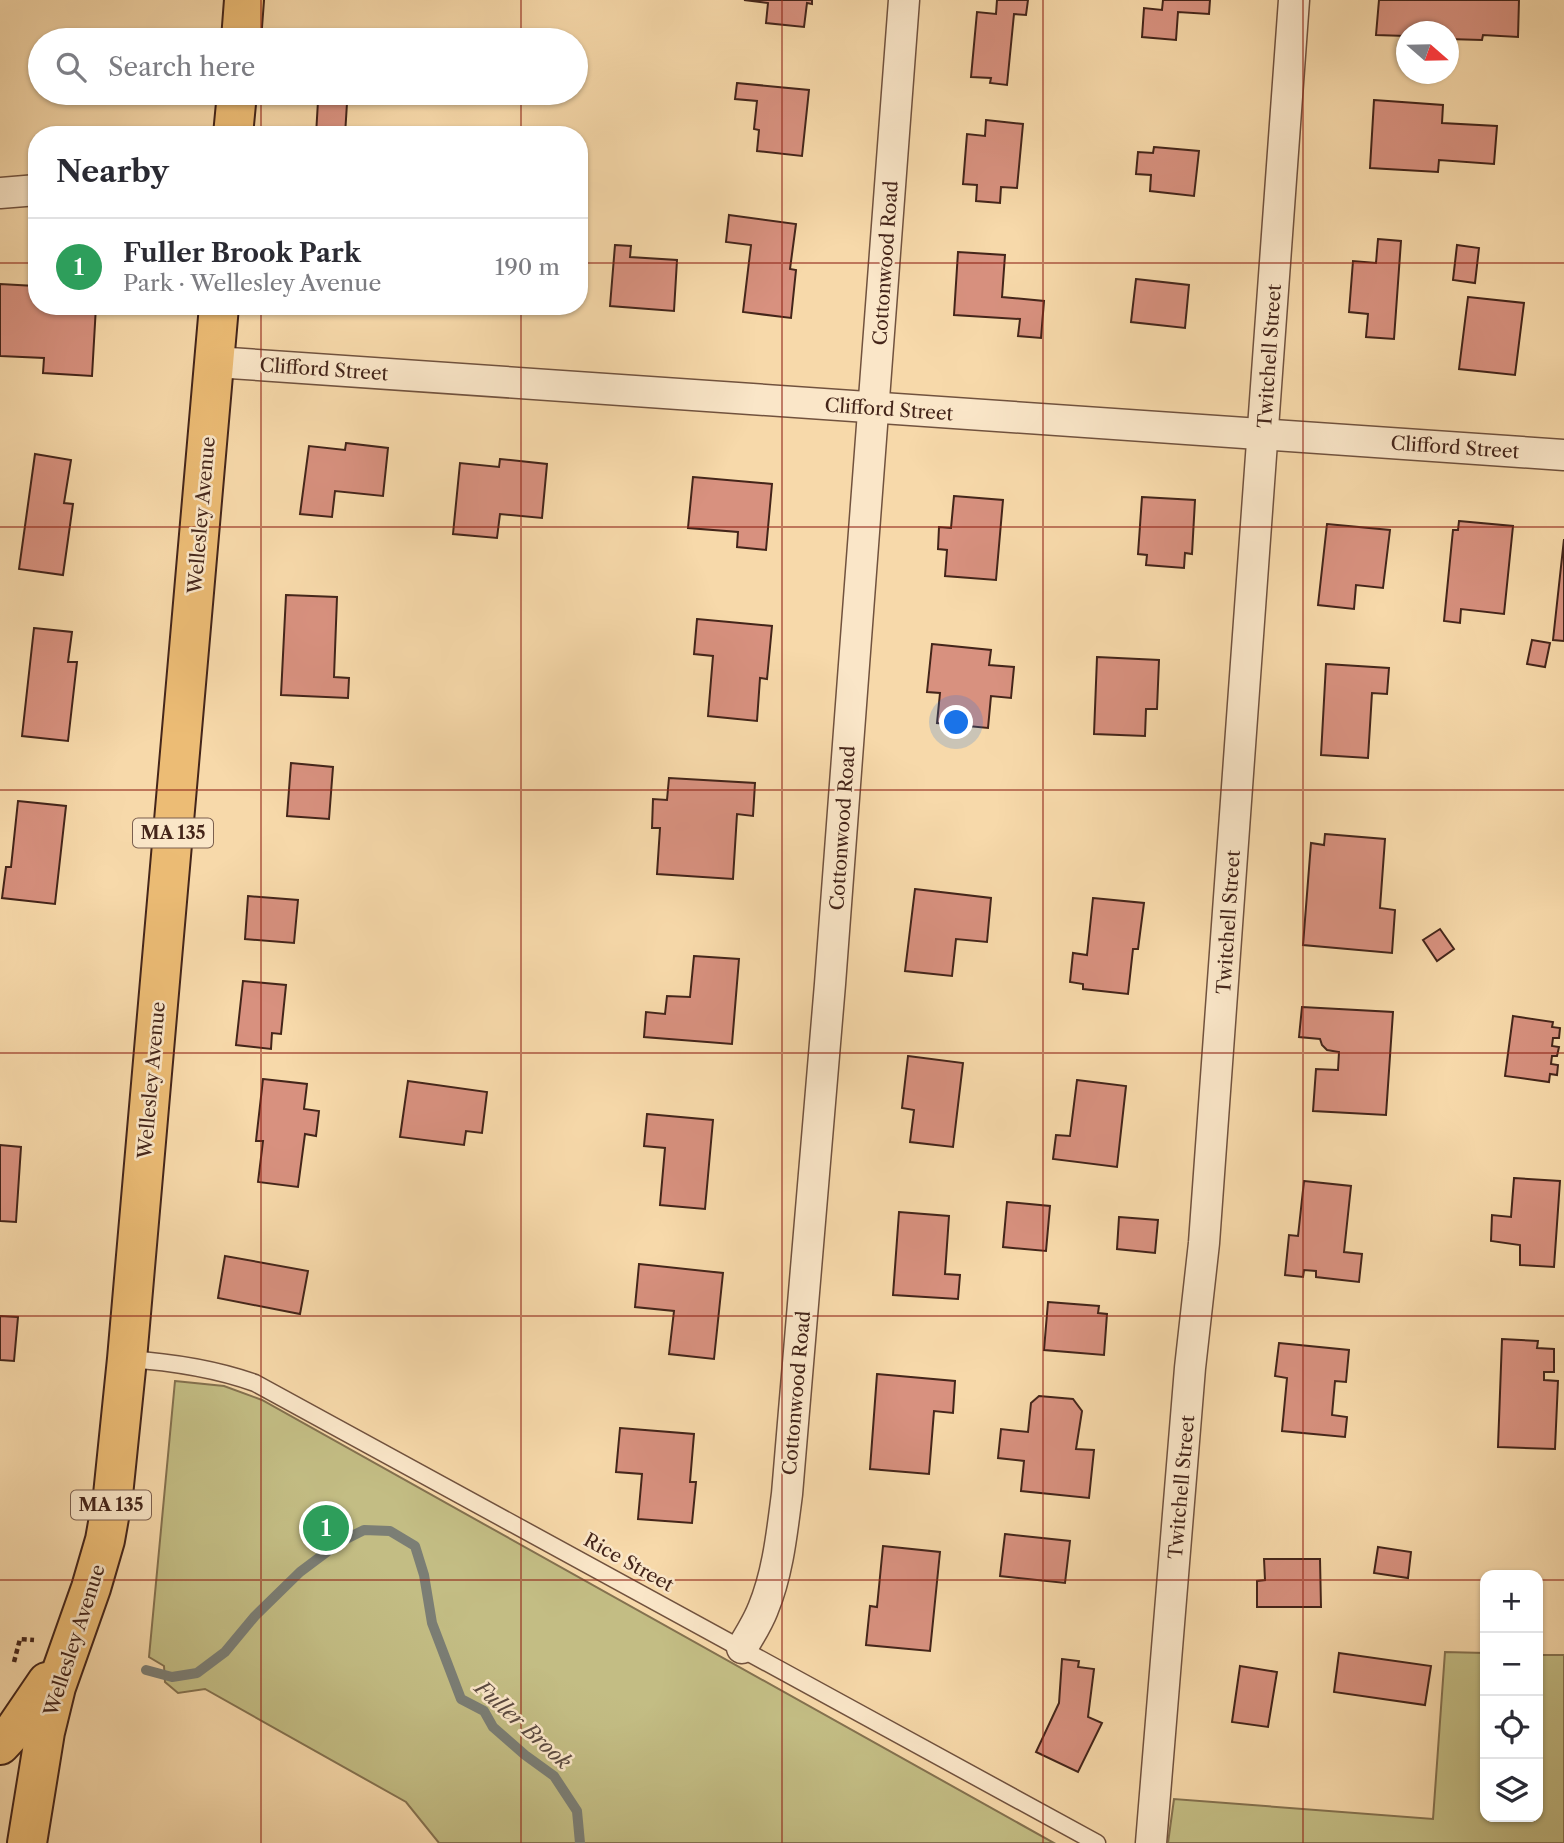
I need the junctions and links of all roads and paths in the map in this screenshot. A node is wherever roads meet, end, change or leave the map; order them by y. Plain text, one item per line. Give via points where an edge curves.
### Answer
1 (244, 0) edge
2 (904, 0) edge
3 (1294, 0) edge
4 (242, 28) edge
5 (236, 105) edge
6 (234, 126) edge
7 (28, 191) edge
8 (0, 193) edge
9 (218, 315) edge
10 (215, 362) junction
11 (874, 408) junction
12 (1264, 434) junction
13 (1564, 455) edge
14 (127, 1359) junction
15 (71, 1644) junction
16 (742, 1648) junction
17 (0, 1745) edge
18 (0, 1820) edge
19 (18, 1843) edge
20 (27, 1843) edge
21 (1097, 1843) edge
22 (1151, 1843) edge

1 - 4 main road
2 - 11 street, Cottonwood Road
3 - 12 street, Twitchell Street
5 - 6 main road
7 - 8 street
9 - 10 main road, Wellesley Avenue / MA 135
10 - 11 street, Clifford Street
10 - 14 main road, Wellesley Avenue / MA 135
11 - 12 street, Clifford Street
11 - 16 street, Cottonwood Road via 787,1494 770,1590
12 - 13 street, Clifford Street
12 - 22 street, Twitchell Street via 1204,1243
14 - 15 main road, Wellesley Avenue / MA 135 via 107,1531
14 - 16 lane, Rice Street via 206,1368 256,1383
15 - 17 main road, MA 135 via 29,1711
15 - 20 main road, Wellesley Avenue / MA 135 via 45,1732
16 - 21 lane, Rice Street
18 - 19 main road

